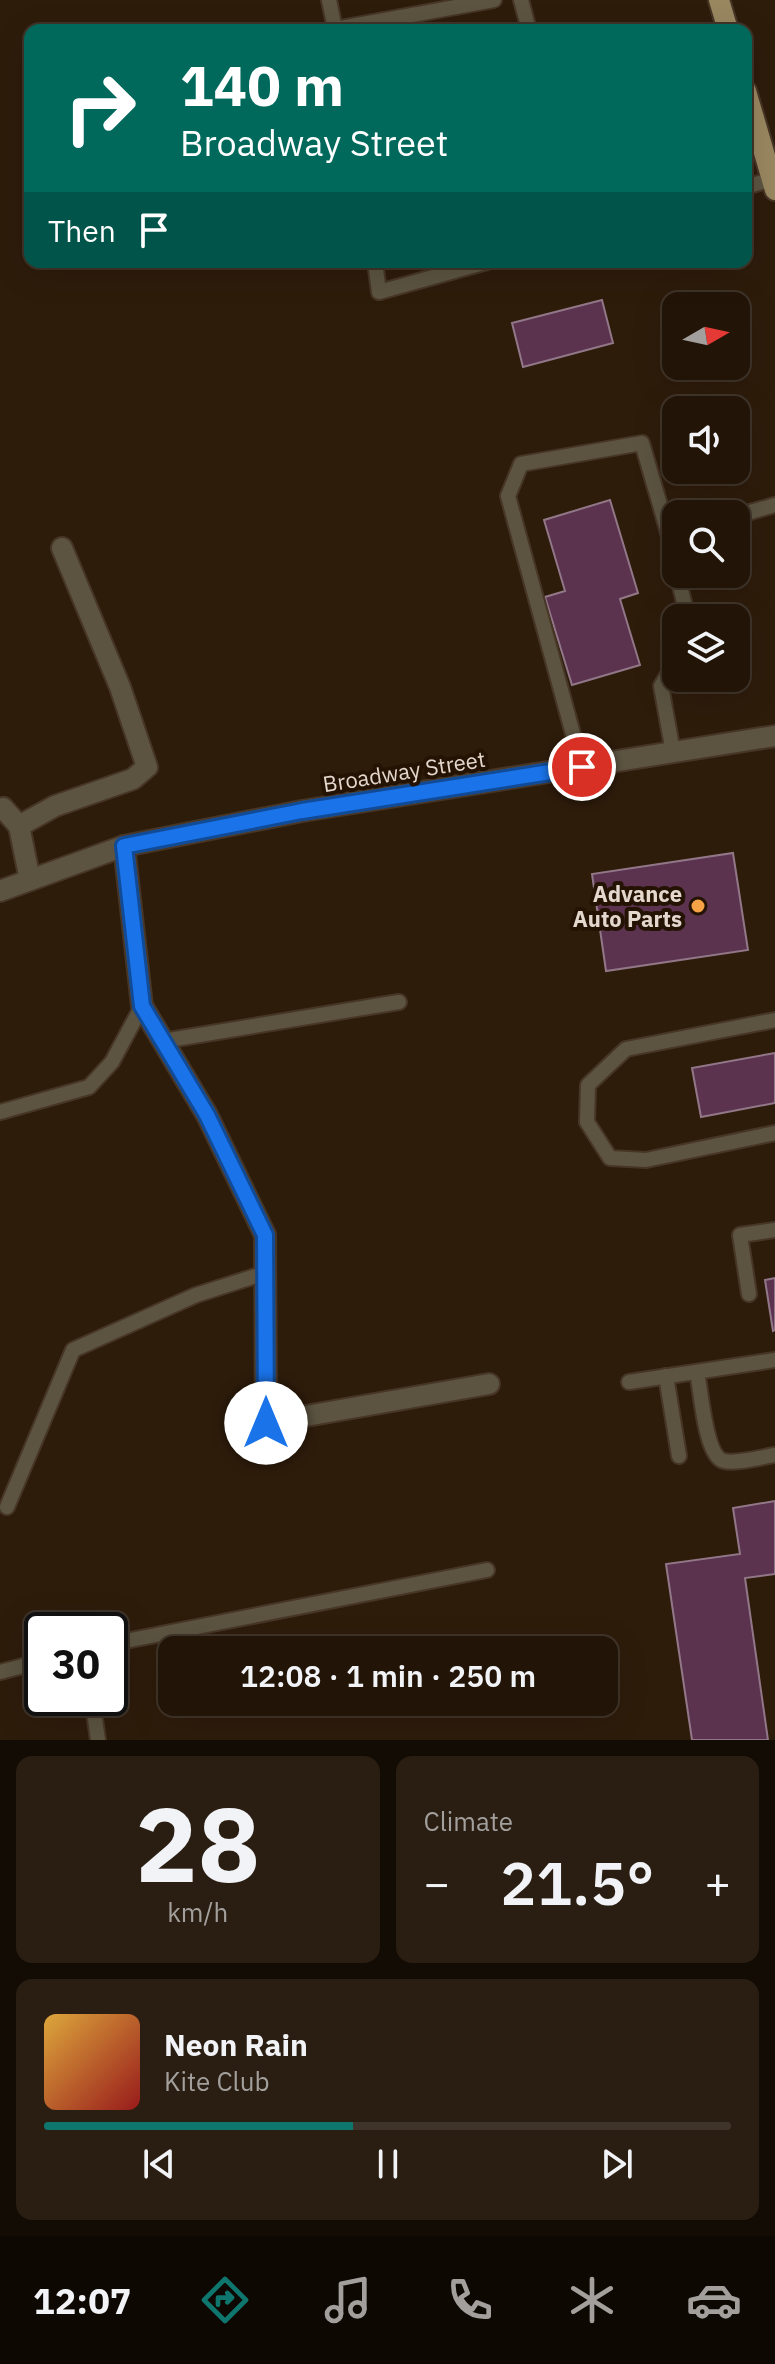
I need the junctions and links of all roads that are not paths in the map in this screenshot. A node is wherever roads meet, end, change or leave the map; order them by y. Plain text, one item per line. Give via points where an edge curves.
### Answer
1 (329, 0) edge
2 (494, 0) edge
3 (521, 0) edge
4 (719, 0) edge
5 (334, 24) edge
6 (367, 24) edge
7 (527, 24) edge
8 (726, 24) edge
9 (752, 111) edge
10 (774, 184) edge
11 (752, 186) edge
12 (376, 268) edge
13 (465, 268) edge
14 (662, 504) edge
15 (775, 505) edge
16 (750, 512) edge
17 (62, 548) dead end
18 (662, 692) edge
19 (775, 736) edge
20 (673, 752) junction
21 (582, 767) junction
22 (0, 809) edge
23 (19, 826) junction
24 (124, 846) junction
25 (30, 880) junction
26 (0, 891) edge
27 (399, 1002) dead end
28 (142, 1006) junction
29 (775, 1020) edge
30 (163, 1041) junction
31 (0, 1112) edge
32 (775, 1133) edge
33 (775, 1230) edge
34 (265, 1273) junction
35 (749, 1294) dead end
36 (775, 1360) edge
37 (697, 1372) junction
38 (666, 1376) junction
39 (629, 1382) dead end
40 (489, 1384) dead end
41 (775, 1455) edge
42 (679, 1456) dead end
43 (7, 1507) dead end
44 (487, 1570) dead end
45 (128, 1640) edge
46 (24, 1666) edge
47 (0, 1672) edge
48 (95, 1716) edge
49 (98, 1740) edge

1 - 5 lane
2 - 6 lane
3 - 7 lane
4 - 8 main road
9 - 10 main road
10 - 11 lane
12 - 13 lane via 379,292
14 - 21 lane via 642,443 521,464 508,496
15 - 16 lane
17 - 23 street via 147,767 133,779 55,806
18 - 20 lane
19 - 20 street, Broadway Street
20 - 21 street, Broadway Street
21 - 24 street, Broadway Street via 302,811
22 - 23 street
23 - 25 street
24 - 25 street, Broadway Street
24 - 28 street
25 - 26 street, Broadway Street
27 - 30 lane
28 - 30 street
28 - 31 lane via 112,1062 89,1087
29 - 32 lane via 626,1049 588,1085 587,1109 587,1122 610,1158 646,1160
30 - 34 street via 207,1115 265,1235
33 - 35 lane via 740,1235
34 - 40 street via 266,1423
34 - 43 lane via 196,1295 73,1350
36 - 37 lane
37 - 38 lane
37 - 41 lane via 710,1446 717,1458 727,1462
38 - 39 lane
38 - 42 lane
44 - 45 lane
46 - 47 lane
48 - 49 lane

